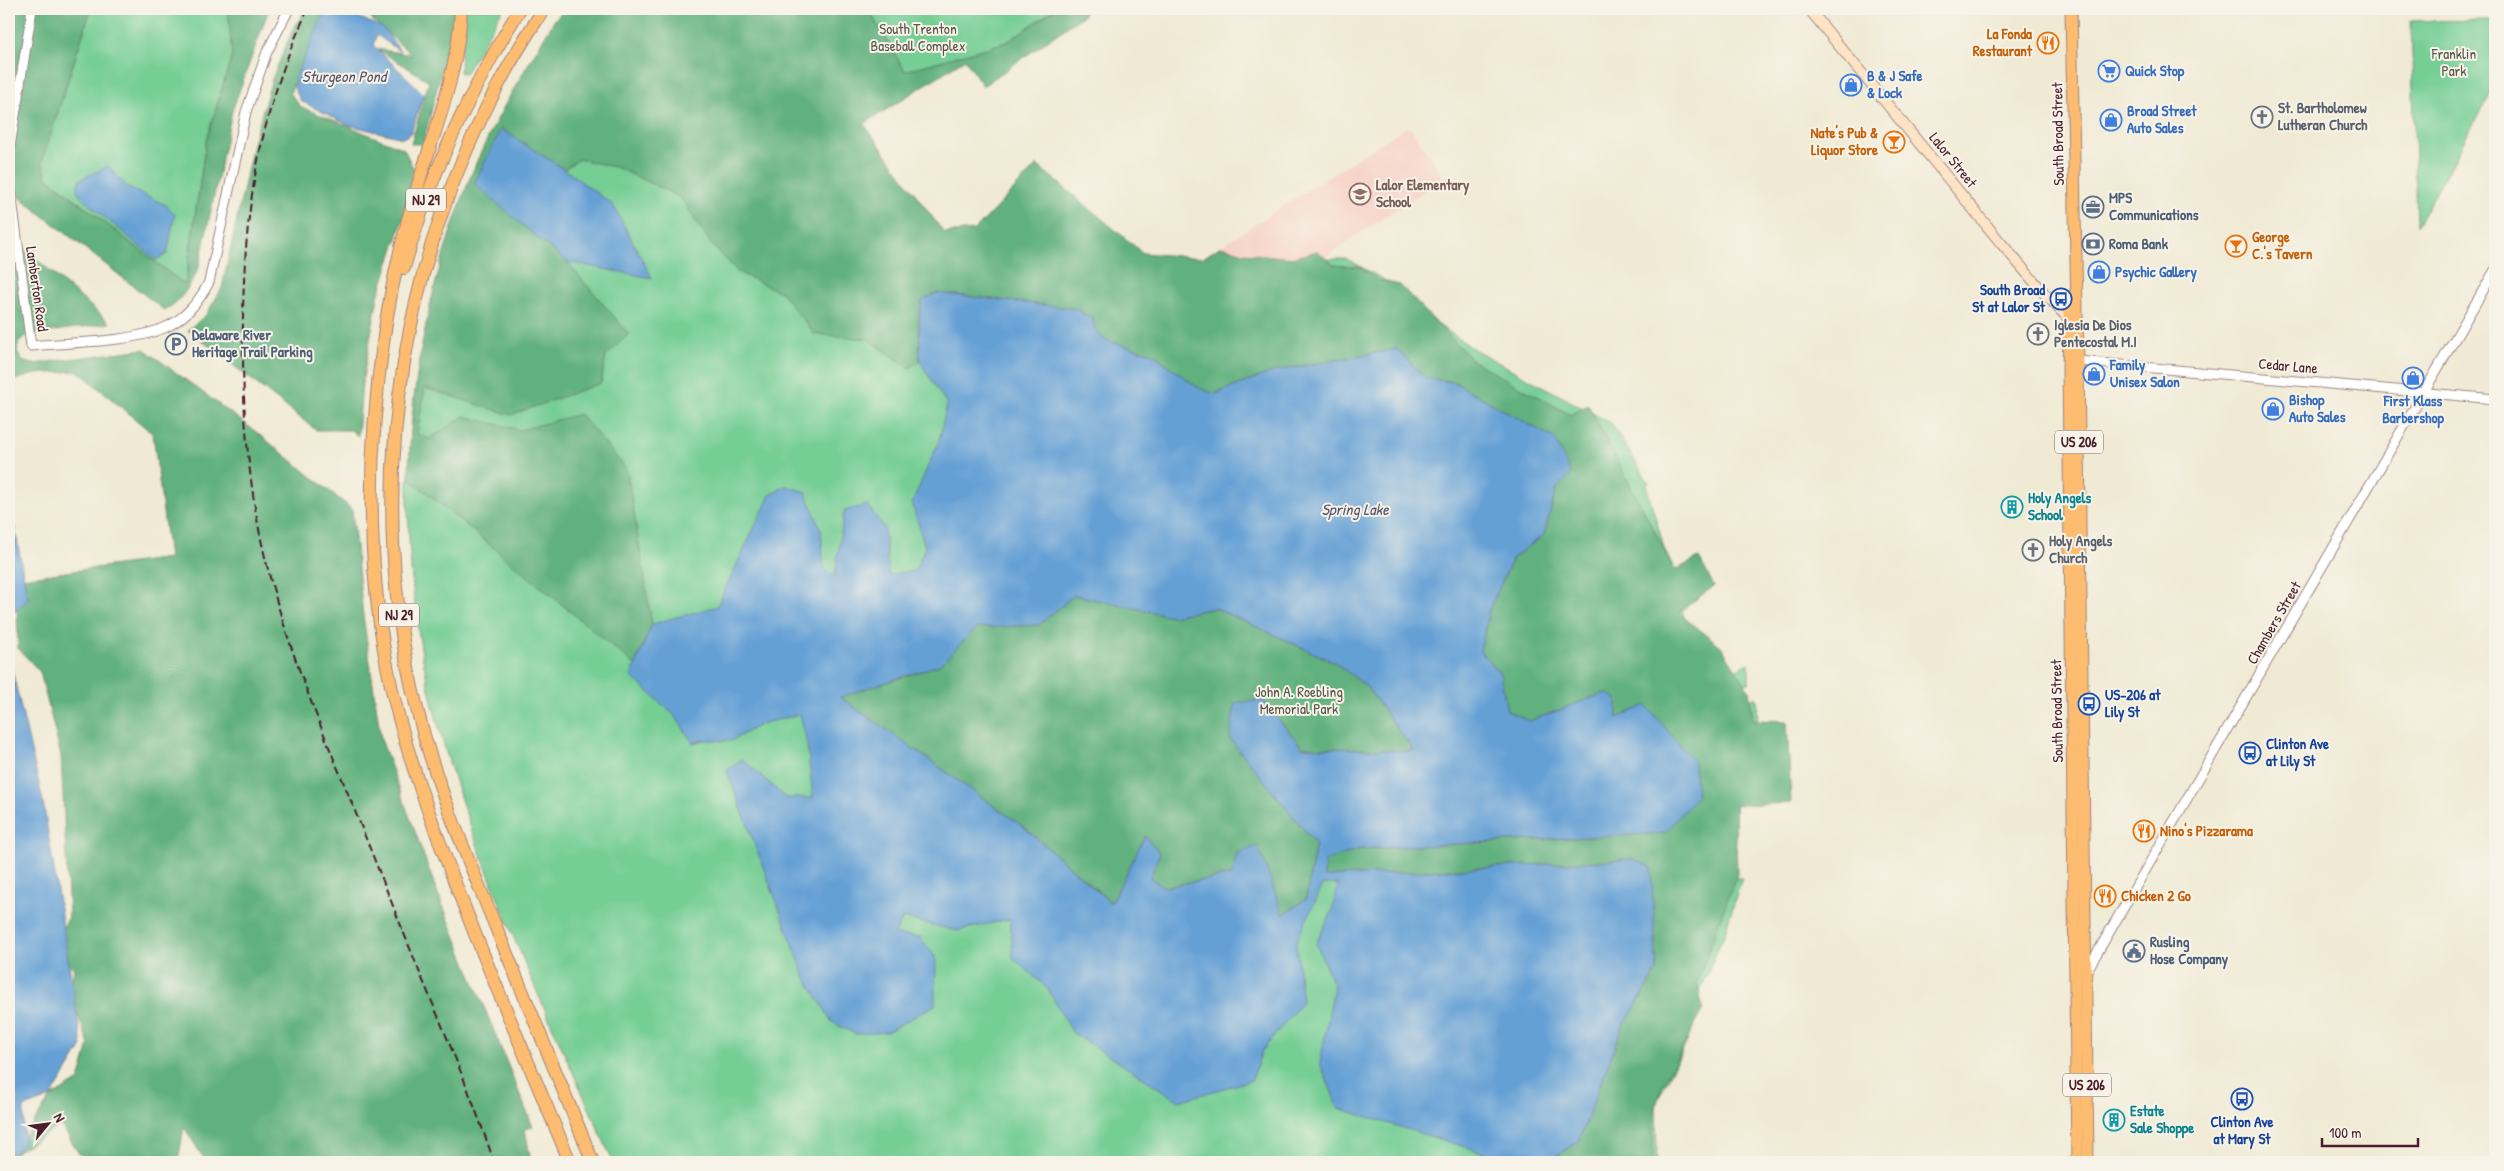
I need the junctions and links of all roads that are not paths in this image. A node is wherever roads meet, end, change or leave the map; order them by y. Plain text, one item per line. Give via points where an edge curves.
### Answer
1 (32, 9) edge
2 (283, 9) edge
3 (289, 9) edge
4 (461, 9) edge
5 (520, 9) edge
6 (544, 9) edge
7 (1809, 9) edge
8 (2071, 9) edge
9 (273, 38) junction
10 (9, 153) edge
11 (9, 176) edge
12 (2074, 260) junction
13 (2495, 270) edge
14 (2068, 319) junction
15 (2077, 327) junction
16 (2078, 361) junction
17 (2424, 392) junction
18 (2495, 398) edge
19 (376, 408) junction
20 (2086, 973) junction
21 (2075, 989) junction
22 (570, 1162) edge
23 (593, 1162) edge
24 (2076, 1162) edge
25 (2088, 1162) edge

1 - 10 street
2 - 9 street
3 - 9 street
4 - 19 highway via 444,103 396,266 383,338
5 - 19 highway, NJ 29 via 468,101 429,191 398,291
6 - 23 highway, NJ 29 via 501,80 474,135 445,209 421,285 405,351 397,410 392,530 404,648 416,707 438,778 488,909
7 - 14 main road, Lalor Street via 2001,243
8 - 12 main road, South Broad Street / US 206
9 - 11 street, Lamberton Road via 240,137 214,270 196,303 170,325 145,334 31,346
12 - 14 main road, South Broad Street / US 206
12 - 15 main road, South Broad Street / US 206
13 - 17 street, Chambers Street
14 - 15 main road, Lalor Street
14 - 21 main road, South Broad Street / US 206
15 - 16 main road, South Broad Street / US 206
16 - 17 street, Cedar Lane
16 - 20 main road, South Broad Street / US 206
17 - 18 street, Cedar Lane
17 - 20 street, Chambers Street
19 - 22 highway, NJ 29 via 372,476 373,560 379,621 396,711 418,785 464,909
20 - 21 street, Chambers Street
20 - 25 main road, South Broad Street / US 206
21 - 24 main road, South Broad Street / US 206

